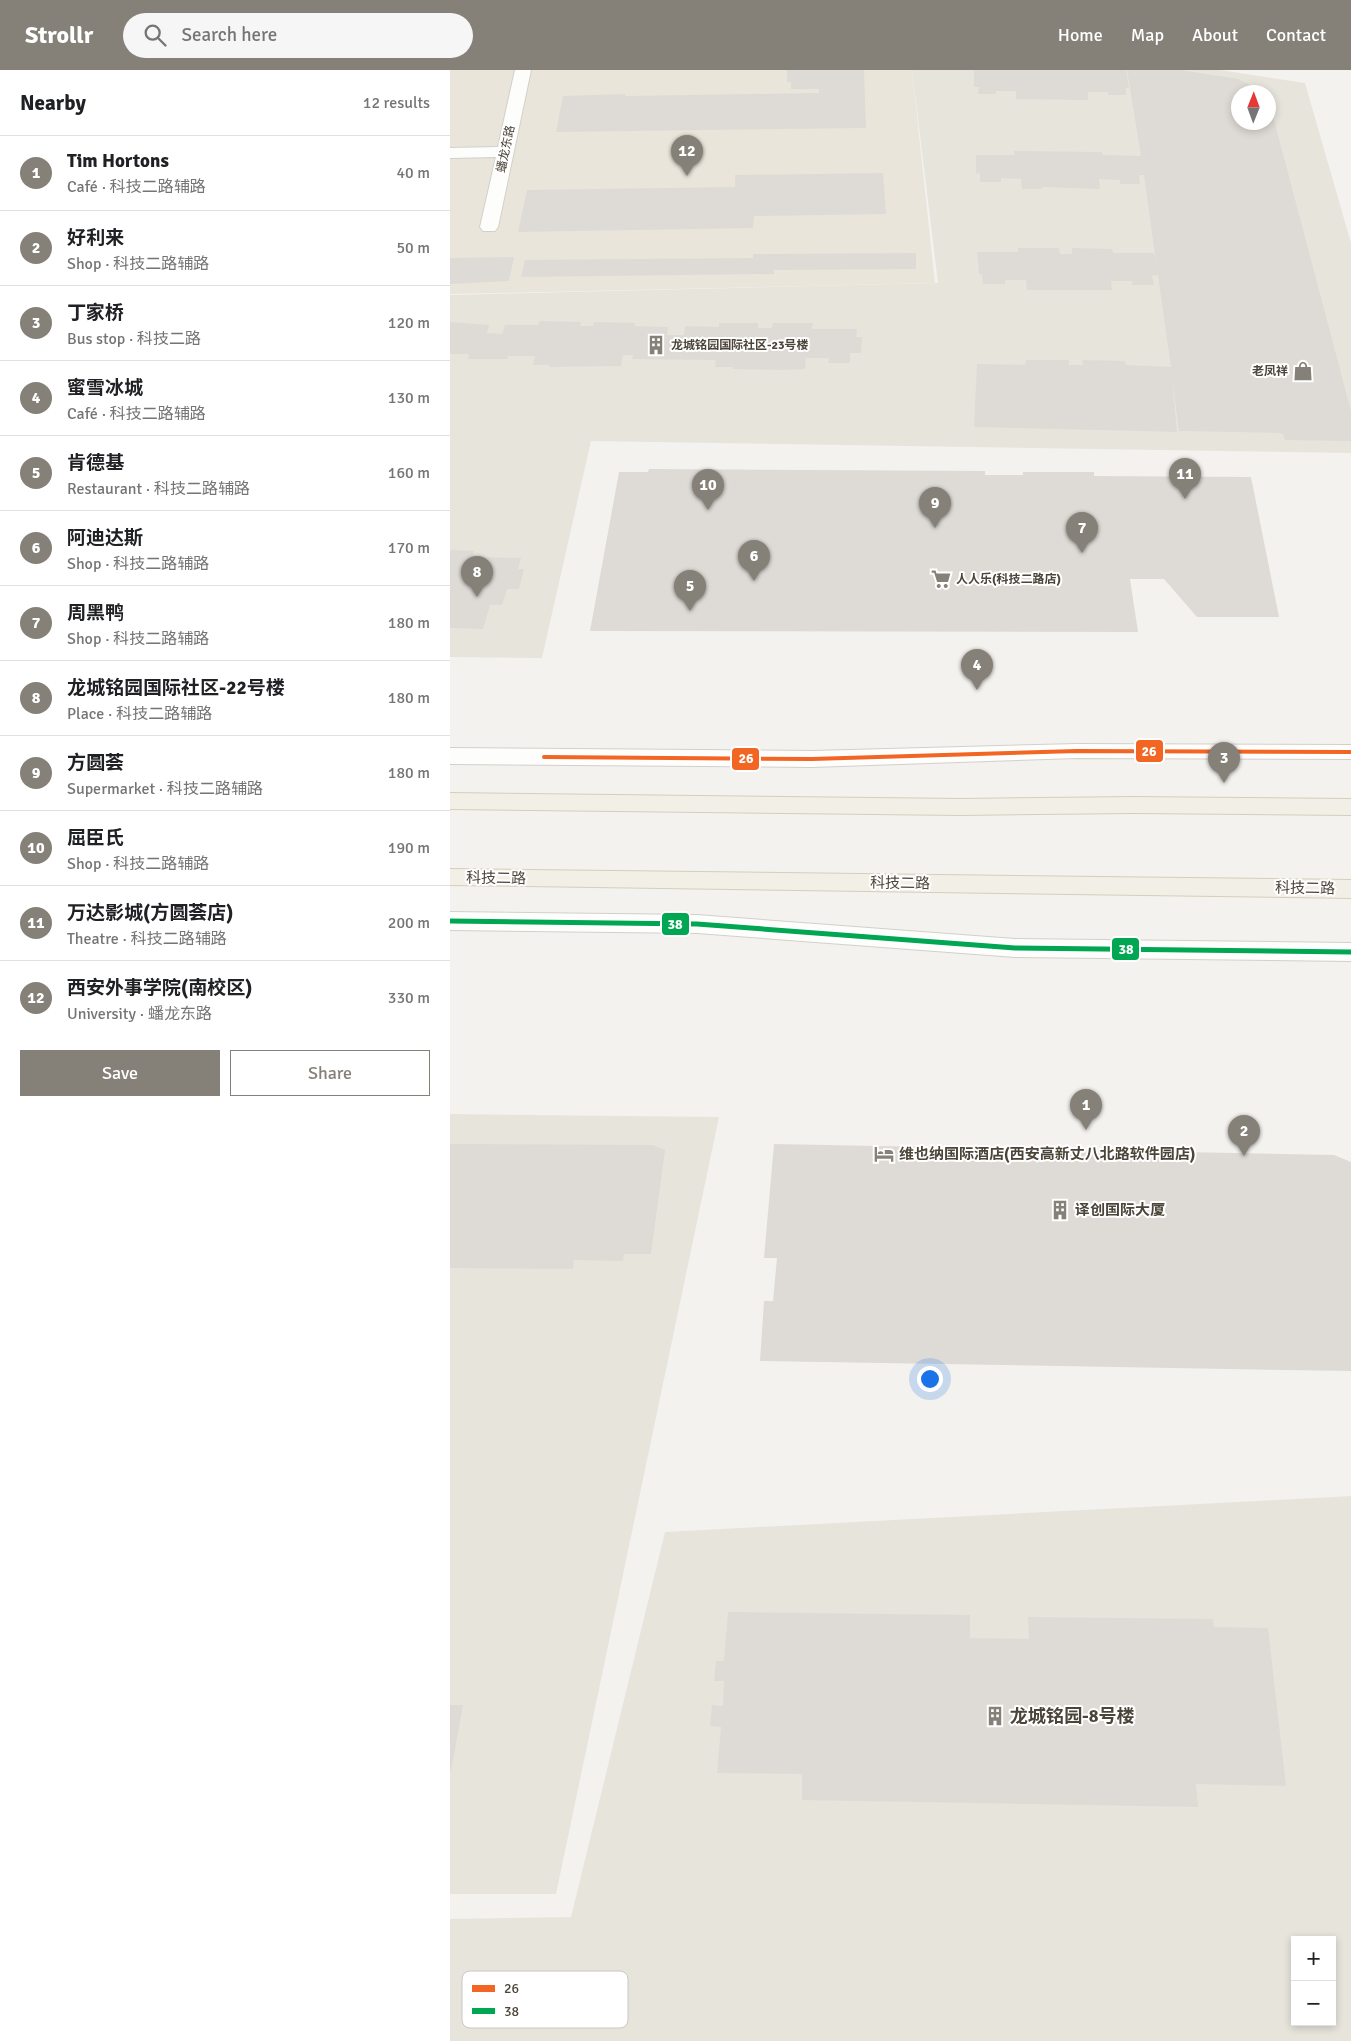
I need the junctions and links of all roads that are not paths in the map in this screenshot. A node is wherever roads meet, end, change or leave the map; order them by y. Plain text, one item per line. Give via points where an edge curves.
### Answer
1 (523, 70) edge
2 (450, 152) edge
3 (505, 152) junction
4 (489, 227) dead end
5 (1351, 752) edge
6 (450, 756) edge
7 (450, 801) edge
8 (1351, 807) edge
9 (450, 877) edge
10 (1351, 889) edge
11 (450, 921) edge
12 (1351, 952) edge

1 - 3 street, 蟠龙东路
2 - 3 street
3 - 4 street, 蟠龙东路
5 - 6 street via 1077,751 812,759
7 - 8 main road via 961,807
9 - 10 main road, 科技二路
11 - 12 street via 697,924 1015,948

